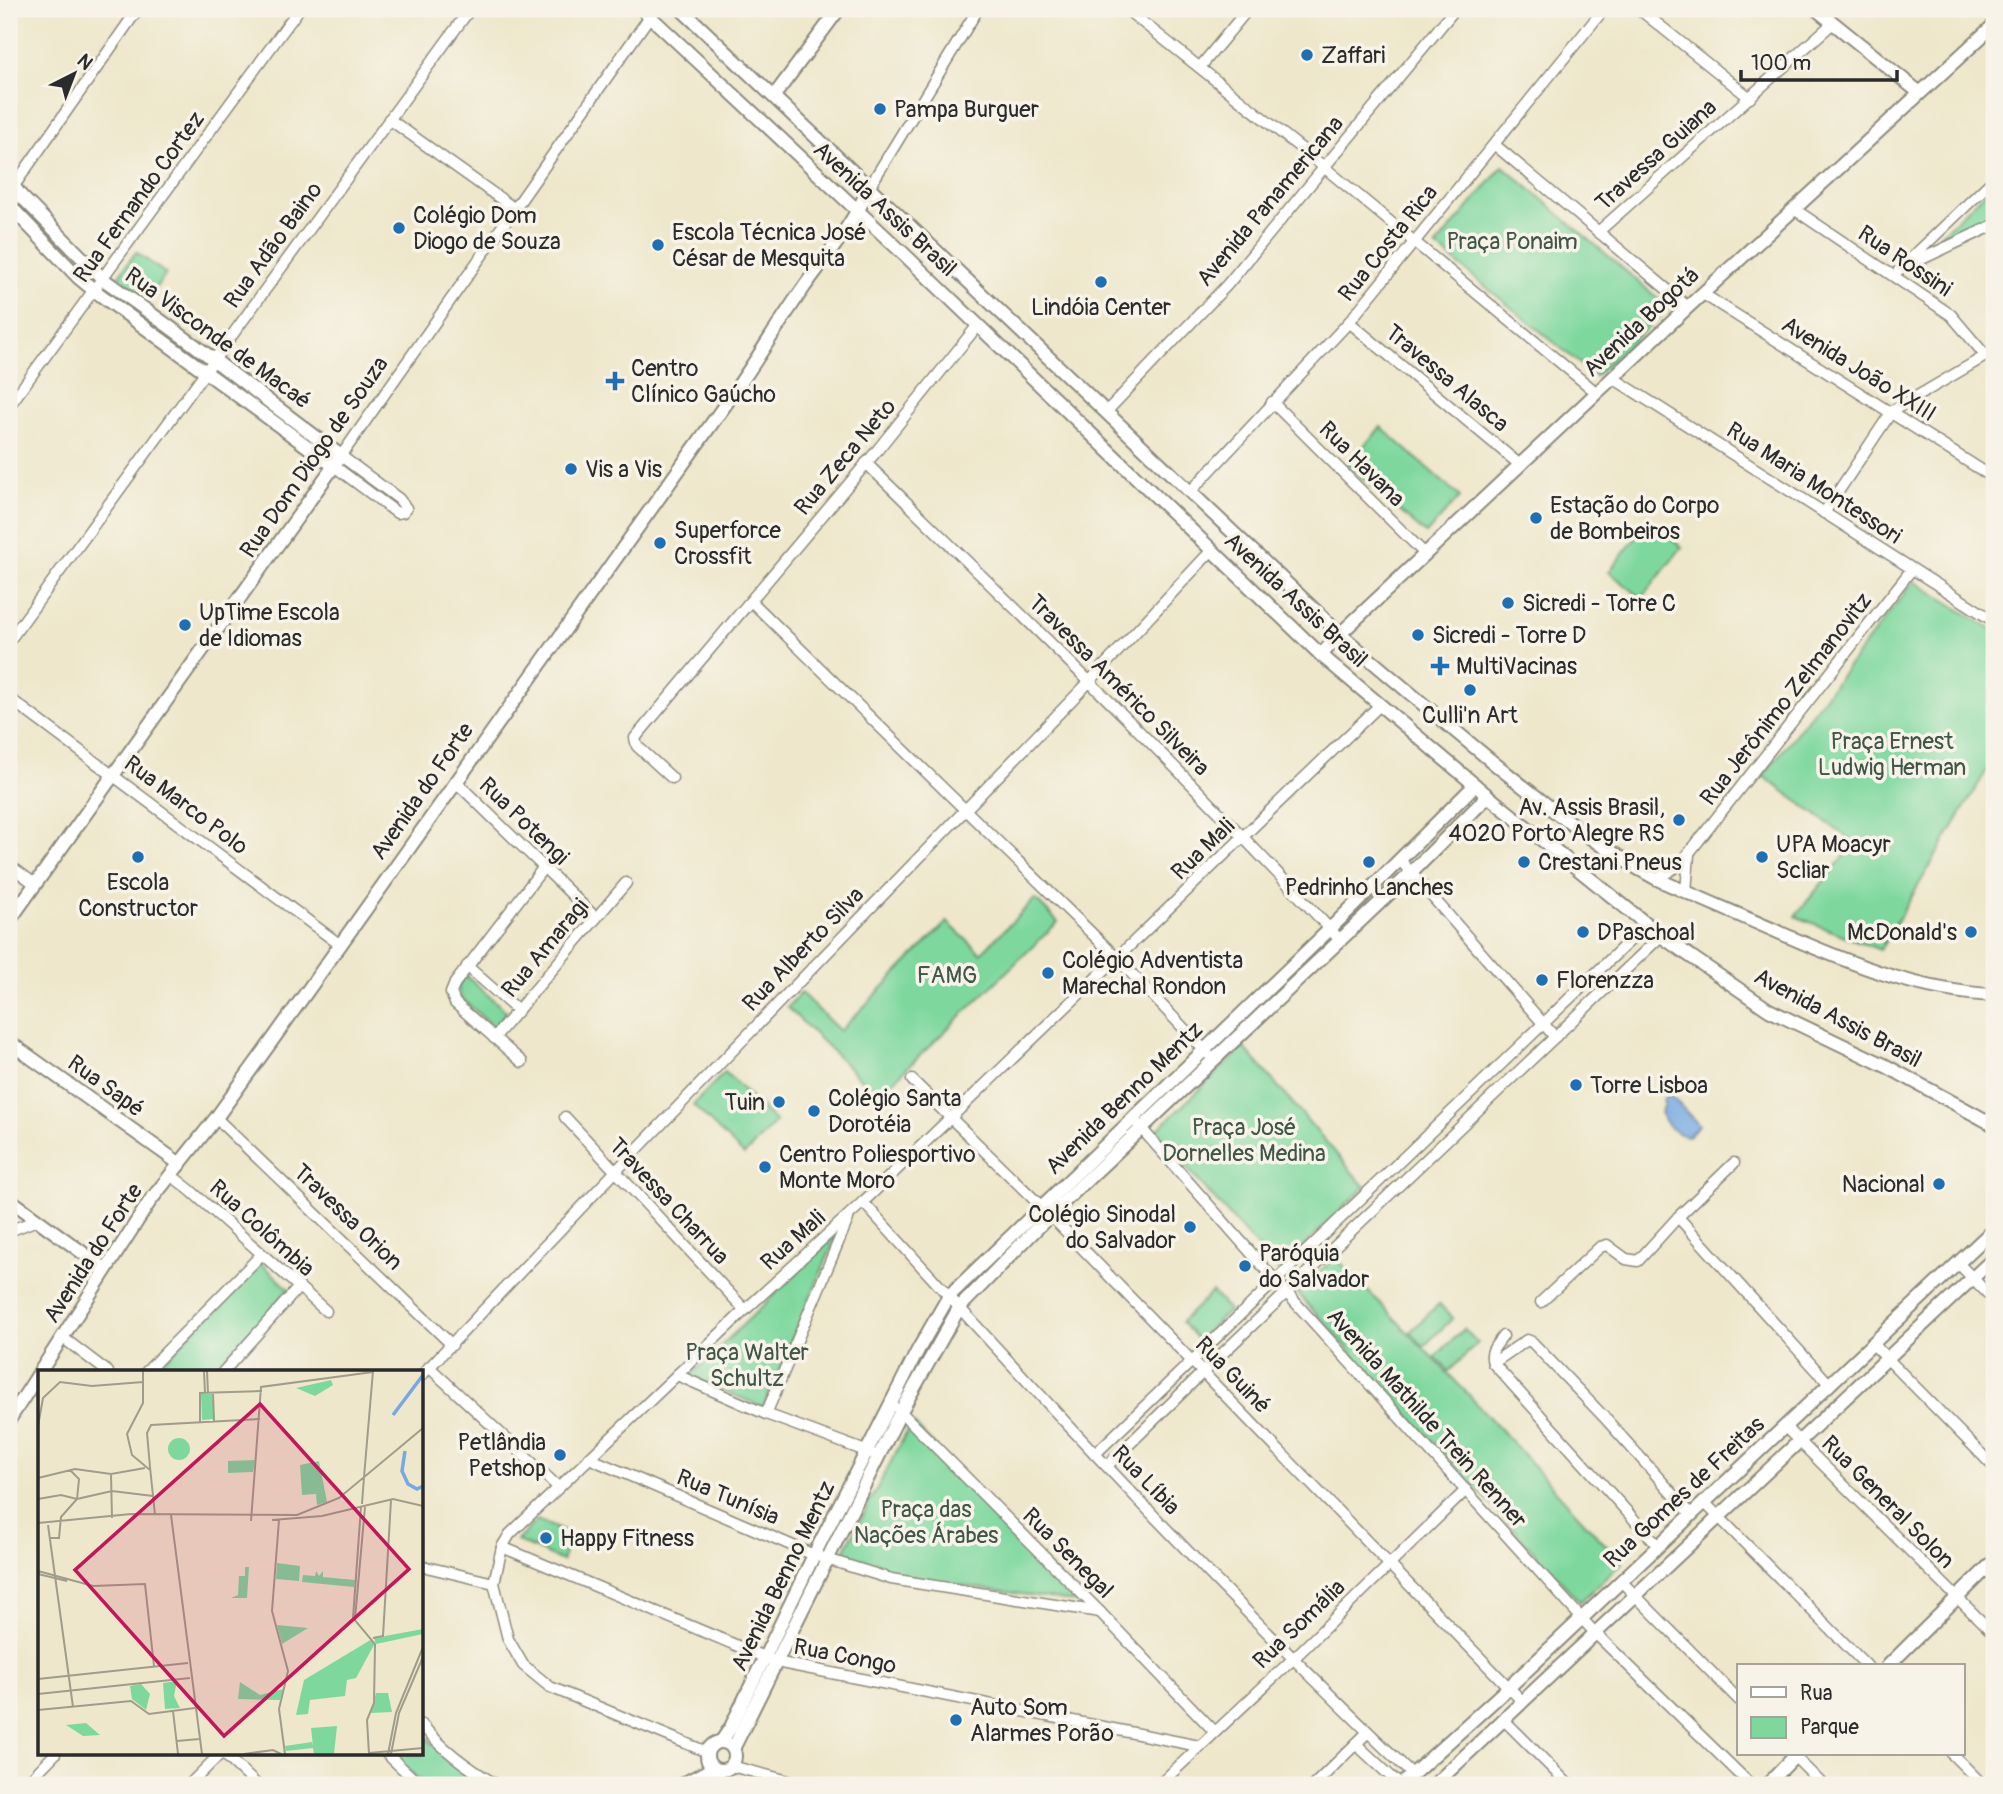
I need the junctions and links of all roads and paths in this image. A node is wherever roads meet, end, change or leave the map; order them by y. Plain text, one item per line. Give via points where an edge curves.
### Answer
1 (138, 9) edge
2 (299, 9) edge
3 (470, 9) edge
4 (681, 9) edge
5 (839, 9) edge
6 (978, 9) edge
7 (1126, 9) edge
8 (1248, 9) edge
9 (1455, 9) edge
10 (1604, 9) edge
11 (1639, 9) edge
12 (1816, 9) edge
13 (646, 12) edge
14 (1833, 23) junction
15 (1994, 25) edge
16 (1201, 66) junction
17 (1920, 93) junction
18 (774, 96) junction
19 (1749, 98) junction
20 (389, 118) junction
21 (1495, 145) junction
22 (1324, 167) junction
23 (1994, 179) edge
24 (10, 186) edge
25 (870, 186) junction
26 (9, 205) edge
27 (515, 209) junction
28 (1794, 209) junction
29 (858, 212) junction
30 (9, 221) edge
31 (25, 223) junction
32 (1994, 225) edge
33 (1598, 232) junction
34 (1413, 241) junction
35 (1895, 272) junction
36 (103, 279) junction
37 (95, 290) junction
38 (1703, 294) junction
39 (1688, 307) junction
40 (1349, 321) junction
41 (978, 326) junction
42 (1990, 353) edge
43 (213, 359) junction
44 (205, 370) junction
45 (1613, 378) junction
46 (1597, 393) junction
47 (1272, 402) junction
48 (9, 407) edge
49 (1107, 411) junction
50 (1892, 411) junction
51 (338, 461) junction
52 (866, 463) junction
53 (1520, 465) junction
54 (1994, 478) edge
55 (1191, 491) junction
56 (1824, 513) junction
57 (1212, 551) junction
58 (1424, 554) junction
59 (1912, 569) junction
60 (751, 601) junction
61 (1994, 621) edge
62 (1340, 634) junction
63 (9, 641) edge
64 (1321, 655) junction
65 (1090, 681) junction
66 (9, 698) edge
67 (1380, 705) junction
68 (112, 775) junction
69 (672, 778) dead end
70 (455, 781) junction
71 (1475, 785) junction
72 (1488, 796) junction
73 (965, 810) junction
74 (1243, 836) junction
75 (1689, 853) junction
76 (1400, 860) junction
77 (9, 865) edge
78 (544, 867) junction
79 (1411, 873) junction
80 (1657, 879) junction
81 (626, 883) dead end
82 (35, 884) junction
83 (1686, 892) junction
84 (596, 918) junction
85 (9, 921) edge
86 (1646, 925) junction
87 (1330, 929) junction
88 (1661, 936) junction
89 (1340, 940) junction
90 (339, 944) junction
91 (1117, 958) junction
92 (467, 966) junction
93 (1597, 974) junction
94 (1608, 986) junction
95 (1994, 995) edge
96 (518, 1011) junction
97 (1254, 1013) junction
98 (1544, 1024) junction
99 (1555, 1037) junction
100 (494, 1038) junction
101 (9, 1042) edge
102 (1209, 1055) junction
103 (522, 1062) dead end
104 (912, 1080) dead end
105 (565, 1117) dead end
106 (216, 1118) junction
107 (950, 1118) junction
108 (1137, 1124) junction
109 (1994, 1125) edge
110 (1411, 1151) junction
111 (1734, 1163) dead end
112 (180, 1164) junction
113 (1422, 1164) junction
114 (616, 1171) junction
115 (171, 1175) junction
116 (9, 1199) edge
117 (863, 1202) junction
118 (1046, 1211) junction
119 (849, 1215) junction
120 (1678, 1217) junction
121 (37, 1220) junction
122 (1994, 1228) edge
123 (9, 1231) edge
124 (261, 1255) junction
125 (1994, 1258) edge
126 (1958, 1263) junction
127 (105, 1269) junction
128 (1973, 1278) junction
129 (1275, 1280) junction
130 (298, 1288) junction
131 (1287, 1293) junction
132 (949, 1296) junction
133 (1994, 1300) edge
134 (1541, 1302) dead end
135 (959, 1308) junction
136 (326, 1311) dead end
137 (745, 1311) junction
138 (1503, 1336) dead end
139 (62, 1337) junction
140 (1873, 1344) junction
141 (452, 1345) junction
142 (1887, 1359) junction
143 (1191, 1360) junction
144 (1493, 1363) junction
145 (41, 1370) edge
146 (105, 1370) edge
147 (148, 1370) edge
148 (225, 1370) edge
149 (425, 1371) edge
150 (1203, 1372) junction
151 (38, 1375) edge
152 (677, 1375) junction
153 (1830, 1385) junction
154 (896, 1408) junction
155 (766, 1414) junction
156 (9, 1420) edge
157 (1785, 1426) junction
158 (1800, 1441) junction
159 (874, 1454) junction
160 (1095, 1454) junction
161 (589, 1458) junction
162 (1107, 1466) junction
163 (1994, 1467) edge
164 (558, 1487) junction
165 (1465, 1490) junction
166 (1704, 1503) junction
167 (1691, 1514) junction
168 (1718, 1517) junction
169 (1658, 1546) junction
170 (502, 1547) junction
171 (814, 1555) junction
172 (828, 1560) junction
173 (1994, 1561) edge
174 (1389, 1563) junction
175 (424, 1566) edge
176 (1620, 1581) junction
177 (494, 1583) junction
178 (1634, 1595) junction
179 (1957, 1598) junction
180 (1100, 1612) junction
181 (1582, 1617) junction
182 (1595, 1633) junction
183 (1994, 1634) edge
184 (1293, 1659) junction
185 (771, 1660) junction
186 (1865, 1664) edge
187 (1890, 1664) edge
188 (1509, 1687) junction
189 (1737, 1698) edge
190 (1522, 1701) junction
191 (1503, 1719) junction
192 (424, 1727) edge
193 (1214, 1731) junction
194 (1368, 1732) junction
195 (1356, 1744) junction
196 (727, 1745) junction
197 (1199, 1746) junction
198 (53, 1756) edge
199 (220, 1756) edge
200 (224, 1756) edge
201 (389, 1756) edge
202 (1794, 1756) edge
203 (1796, 1756) edge
204 (1954, 1756) edge
205 (709, 1759) junction
206 (731, 1766) junction
207 (1412, 1774) junction
208 (685, 1782) edge
209 (25, 1785) edge
210 (189, 1785) edge
211 (257, 1785) edge
212 (421, 1785) edge
213 (497, 1785) edge
214 (804, 1785) edge
215 (1158, 1785) edge
216 (1314, 1785) edge
217 (1401, 1785) edge
218 (1434, 1785) edge
219 (1570, 1785) edge
220 (1751, 1785) edge
221 (1767, 1785) edge
222 (1824, 1785) edge
223 (1983, 1785) edge

1 - 24 street
2 - 36 street, Rua Fernando Cortez
3 - 20 street, Rua Adão Baino
4 - 18 street, Avenida Assis Brasil
5 - 18 street
6 - 25 street
7 - 16 street
8 - 16 street
9 - 22 street, Avenida Panamericana
10 - 21 street, Rua Costa Rica
11 - 19 street
12 - 14 street
13 - 27 street, Rua Dom Diogo de Souza
13 - 29 street, Avenida Assis Brasil
14 - 17 street
14 - 19 street, Travessa Guiana
15 - 17 street, Avenida Bogotá
16 - 22 street
17 - 28 street, Avenida Bogotá
18 - 25 street, Avenida Assis Brasil
19 - 33 street, Travessa Guiana
20 - 27 street
20 - 43 street, Rua Adão Baino
21 - 33 street
21 - 34 street, Rua Costa Rica
22 - 34 street
22 - 49 street, Avenida Panamericana via 1227,285
23 - 35 street
24 - 36 street, Rua Visconde de Macaé
25 - 29 street, Avenida do Forte
25 - 49 street, Avenida Assis Brasil
26 - 31 street, Rua Visconde de Macaé
27 - 51 street, Rua Dom Diogo de Souza
28 - 35 street, Rua Rossini
28 - 38 street, Avenida Bogotá
29 - 41 street, Avenida Assis Brasil
29 - 70 street, Avenida do Forte
30 - 31 street
31 - 37 street, Rua Visconde de Macaé
32 - 35 street
33 - 39 street
34 - 40 street, Rua Costa Rica
34 - 46 street
35 - 42 street, Rua Rossini via 1951,315
36 - 37 street, Rua Fernando Cortez
36 - 43 street, Rua Visconde de Macaé
37 - 44 street, Rua Visconde de Macaé
37 - 48 street, Rua Fernando Cortez
38 - 39 street, Avenida Bogotá
38 - 50 street, Avenida João XXIII
39 - 45 street, Avenida Bogotá
40 - 47 street, Rua Costa Rica
40 - 53 street, Travessa Alasca
41 - 52 street, Rua Zeca Neto
41 - 57 street, Avenida Assis Brasil
42 - 50 street
43 - 44 street, Rua Adão Baino
43 - 51 street, Rua Visconde de Macaé
44 - 51 street, Rua Visconde de Macaé
44 - 63 street, Rua Adão Baino
45 - 46 street, Avenida Bogotá
45 - 56 street, Rua Maria Montessori
46 - 53 street, Avenida Bogotá
47 - 55 street, Rua Costa Rica
47 - 58 street, Rua Havana
49 - 55 street, Avenida Assis Brasil
50 - 54 street, Avenida João XXIII
50 - 56 street
51 - 51 street, Rua Visconde de Macaé via 397,513 406,508 400,499
51 - 68 street, Rua Dom Diogo de Souza
52 - 60 street, Rua Zeca Neto
52 - 65 street, Travessa Américo Silveira
53 - 58 street, Avenida Bogotá
55 - 62 street, Avenida Assis Brasil
56 - 59 street, Rua Maria Montessori
57 - 64 street, Avenida Assis Brasil
57 - 65 street, Rua Alberto Silva
58 - 62 street, Avenida Bogotá
59 - 61 street, Rua Maria Montessori
59 - 75 street, Rua Jerônimo Zelmanovitz
60 - 69 street, Rua Zeca Neto via 635,741
60 - 73 street
62 - 64 street, Avenida Bogotá
62 - 80 street, Avenida Assis Brasil via 1581,832
64 - 67 street, Avenida Assis Brasil
65 - 73 street, Rua Alberto Silva
65 - 74 street, Travessa Américo Silveira
66 - 68 street, Rua Marco Polo
67 - 71 street, Avenida Assis Brasil
67 - 74 street, Rua Mali
68 - 82 street, Rua Dom Diogo de Souza
68 - 90 street, Rua Marco Polo
70 - 78 street, Rua Potengi
70 - 90 street, Avenida do Forte
71 - 72 street, Avenida Assis Brasil
71 - 76 street, Avenida Benno Mentz
72 - 79 street, Avenida Benno Mentz
72 - 86 street, Avenida Assis Brasil
73 - 91 street
73 - 114 street, Rua Alberto Silva
74 - 87 street, Travessa Américo Silveira
74 - 91 street, Rua Mali
75 - 80 street, Rua Jerônimo Zelmanovitz
75 - 83 street
76 - 79 street
76 - 87 street, Avenida Benno Mentz
77 - 82 street
78 - 84 street, Rua Potengi
78 - 92 street
79 - 89 street, Avenida Benno Mentz
79 - 98 street
80 - 83 street, Avenida Assis Brasil
81 - 84 street, Rua Amaragi
82 - 85 street, Rua Dom Diogo de Souza
83 - 95 street, Avenida Assis Brasil via 1849,962 1912,983
84 - 96 street, Rua Amaragi
86 - 88 street, Avenida Assis Brasil
86 - 93 street
87 - 89 street, Travessa Américo Silveira
87 - 97 street, Avenida Benno Mentz
88 - 94 street
88 - 109 street, Avenida Assis Brasil via 1769,1010
89 - 97 street, Avenida Benno Mentz
90 - 106 street, Avenida do Forte
91 - 102 street
91 - 107 street, Rua Mali
92 - 96 street
92 - 100 street via 451,993 455,1003
93 - 94 street
93 - 98 street
94 - 99 street
96 - 100 street, Rua Amaragi
97 - 102 street, Avenida Benno Mentz
98 - 99 street
98 - 110 street
99 - 113 street
100 - 103 street
101 - 112 street, Rua Sapé
102 - 108 street, Avenida Benno Mentz
104 - 107 street, Rua Guiné
105 - 114 street, Travessa Charrua
106 - 112 street, Avenida do Forte
106 - 141 street, Travessa Orion
107 - 117 street, Rua Mali
107 - 118 street, Rua Guiné
108 - 118 street, Avenida Benno Mentz
108 - 129 street, Avenida Mathilde Trein Renner
110 - 113 street
110 - 129 street
111 - 120 street
112 - 115 street, Avenida do Forte
113 - 131 street
114 - 137 street, Travessa Charrua
114 - 141 street, Rua Alberto Silva
115 - 124 street, Rua Colômbia
115 - 127 street, Avenida do Forte
116 - 121 street
117 - 119 street, Rua Mali
117 - 132 street, Rua Líbia
118 - 132 street, Avenida Benno Mentz
118 - 135 street, Avenida Benno Mentz
118 - 143 street, Rua Guiné
119 - 137 street, Rua Mali
119 - 155 street
120 - 134 street via 1638,1261 1626,1259 1607,1245 1600,1247
120 - 153 street
121 - 123 street
121 - 127 street
122 - 126 street, Rua Gomes de Freitas
124 - 130 street, Rua Colômbia
124 - 147 street
125 - 128 street, Rua Gomes de Freitas
126 - 128 street
126 - 140 street, Rua Gomes de Freitas
127 - 139 street, Avenida do Forte
128 - 133 street
128 - 142 street, Rua Gomes de Freitas
129 - 131 street, Avenida Mathilde Trein Renner
129 - 143 street
130 - 136 street, Rua Colômbia
130 - 148 street
131 - 150 street
131 - 165 street, Avenida Mathilde Trein Renner
132 - 135 street, Rua Líbia
132 - 154 street, Avenida Benno Mentz
135 - 154 street, Avenida Benno Mentz
135 - 160 street, Rua Líbia
137 - 152 street, Rua Mali
138 - 144 street via 1492,1350
139 - 145 street, Avenida do Forte
139 - 146 street
140 - 142 street
140 - 153 street, Rua Gomes de Freitas
141 - 149 street, Rua Alberto Silva
142 - 158 street, Rua Gomes de Freitas
142 - 163 street
143 - 150 street, Rua Guiné
143 - 160 street
144 - 167 street via 1527,1340 1532,1342
144 - 169 street
149 - 164 street
150 - 162 street
150 - 174 street, Rua Guiné
151 - 156 street, Avenida do Forte
152 - 155 street
152 - 161 street, Rua Mali
153 - 157 street, Rua Gomes de Freitas
154 - 159 street, Avenida Benno Mentz
154 - 180 street, Rua Senegal
155 - 159 street
157 - 158 street, Rua General Solon
157 - 166 street, Rua Gomes de Freitas
158 - 168 street, Rua Gomes de Freitas
158 - 179 street, Rua General Solon
159 - 171 street, Avenida Benno Mentz
159 - 172 street, Avenida Benno Mentz
160 - 162 street, Rua Líbia
161 - 164 street, Rua Mali
161 - 171 street, Rua Tunísia
162 - 184 street, Rua Líbia
164 - 170 street, Rua Mali
165 - 174 street, Rua Somália
165 - 181 street, Avenida Mathilde Trein Renner
166 - 167 street, Rua Gomes de Freitas
166 - 168 street
167 - 169 street, Rua Gomes de Freitas
168 - 178 street, Rua Gomes de Freitas
168 - 186 street
169 - 176 street, Rua Gomes de Freitas
170 - 177 street, Rua Mali
170 - 185 street, Rua Congo
171 - 172 street, Rua Tunísia
171 - 185 street, Avenida Benno Mentz
172 - 180 street, Rua Tunísia via 891,1579
172 - 185 street, Avenida Benno Mentz
173 - 179 street
174 - 184 street, Rua Somália
174 - 188 street, Rua Guiné
175 - 177 street
176 - 178 street
176 - 181 street, Rua Gomes de Freitas
177 - 205 street, Rua Mali via 508,1639 523,1665 550,1687
178 - 182 street, Rua Gomes de Freitas
178 - 189 street
179 - 183 street, Rua General Solon
179 - 187 street
180 - 193 street, Rua Senegal
181 - 182 street, Avenida Mathilde Trein Renner
181 - 188 street, Rua Gomes de Freitas
182 - 190 street, Rua Gomes de Freitas
182 - 220 street, Avenida Mathilde Trein Renner
184 - 193 street, Rua Somália
184 - 194 street, Rua Líbia
185 - 196 street, Avenida Benno Mentz
185 - 197 street, Rua Congo
188 - 190 street, Rua Guiné
188 - 207 street, Rua Gomes de Freitas
190 - 191 street, Rua Gomes de Freitas
191 - 218 street, Rua Gomes de Freitas
191 - 219 street
192 - 213 street via 437,1743
193 - 197 street, Rua Somália
194 - 195 street
194 - 207 street, Rua Líbia
195 - 216 street
195 - 217 street
196 - 205 street via 712,1744
196 - 206 street via 735,1758
197 - 215 street, Rua Somália
198 - 209 street
199 - 210 street
200 - 211 street
201 - 212 street
202 - 221 street
203 - 222 street
204 - 223 street
205 - 206 street via 722,1770
205 - 208 street
206 - 214 street
207 - 217 street, Rua Gomes de Freitas

